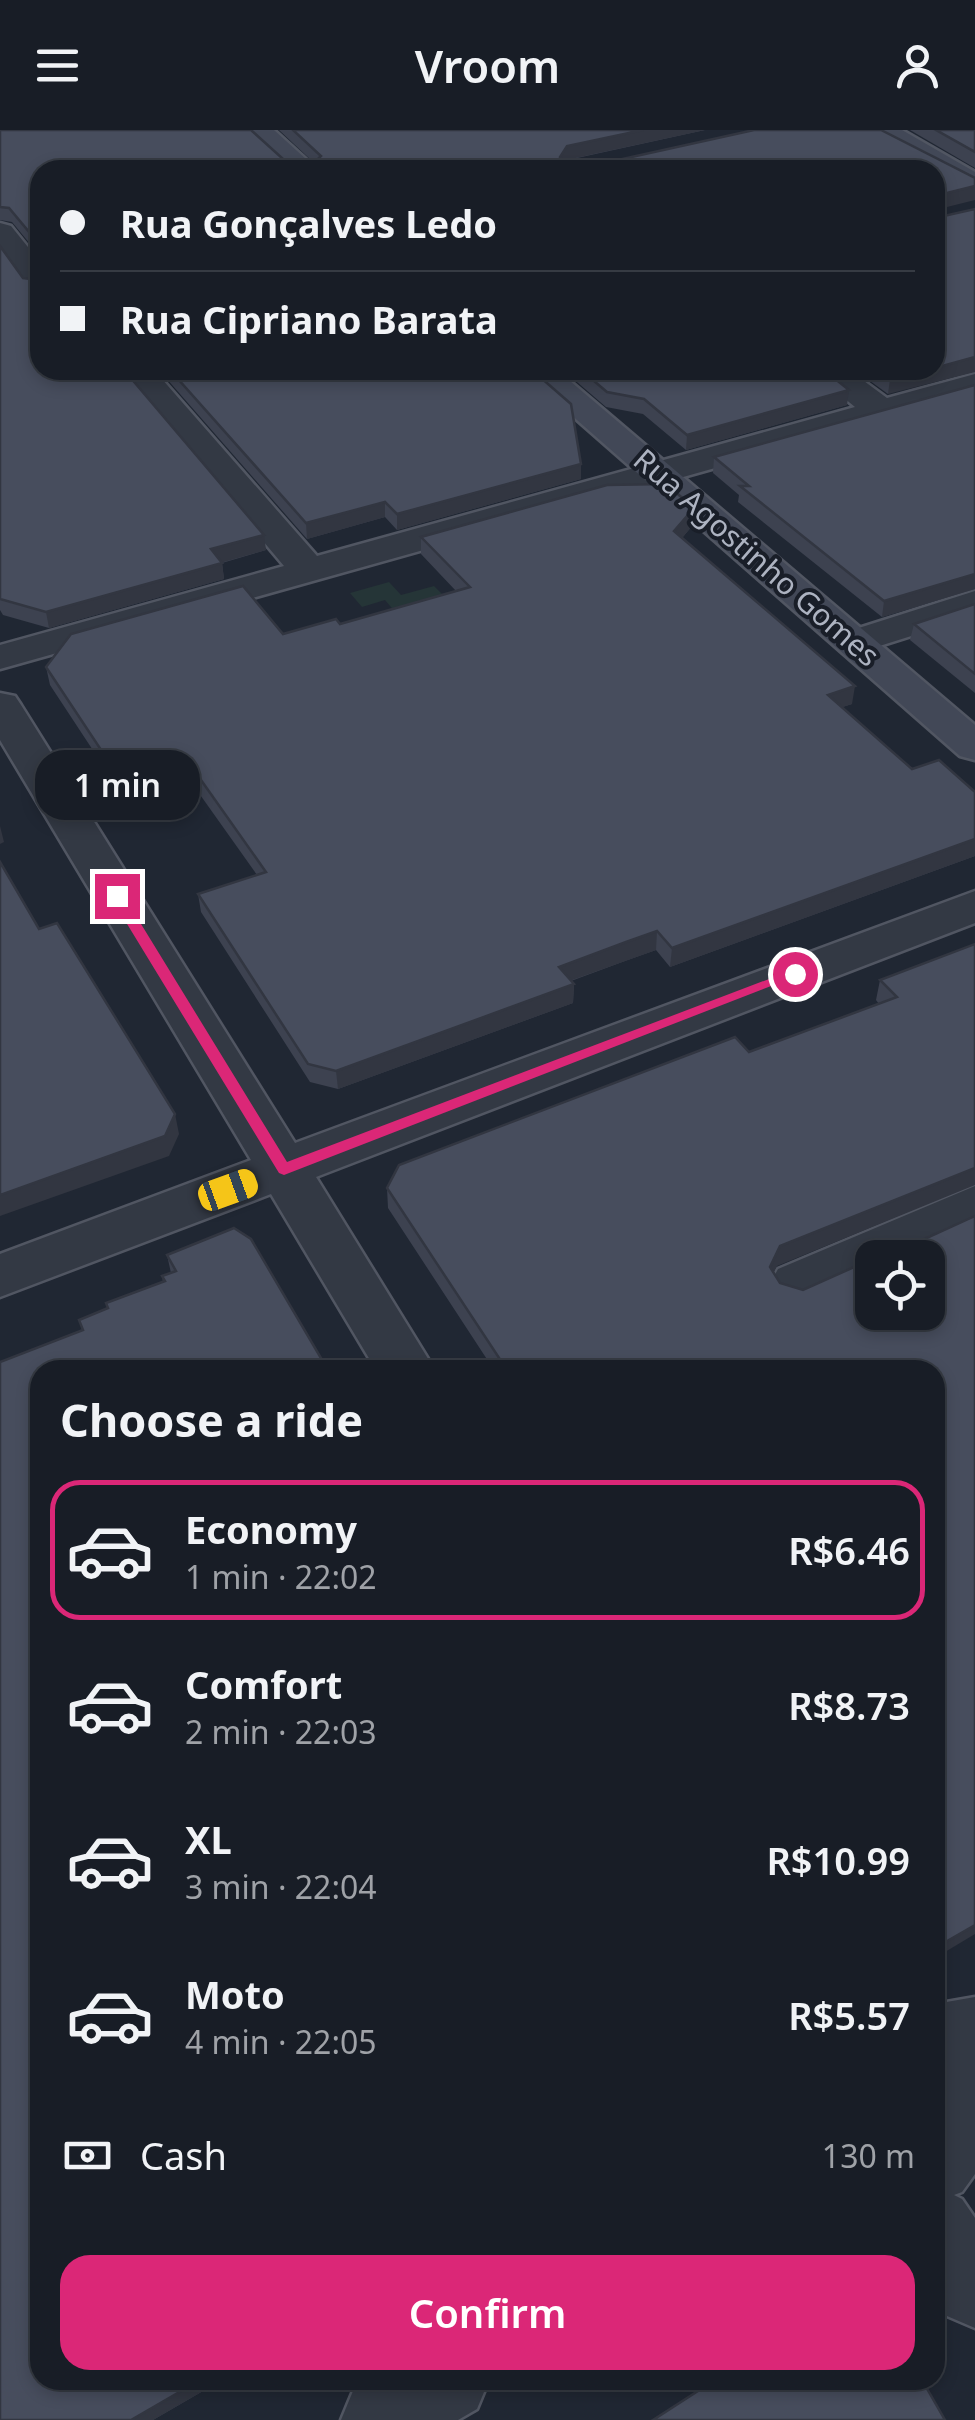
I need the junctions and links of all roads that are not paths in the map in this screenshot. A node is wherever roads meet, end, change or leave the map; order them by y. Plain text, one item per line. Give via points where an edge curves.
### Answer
1 (257, 130) edge
2 (882, 130) edge
3 (292, 160) edge
4 (934, 160) edge
5 (945, 167) edge
6 (975, 184) edge
7 (0, 232) edge
8 (30, 286) edge
9 (145, 380) edge
10 (549, 380) edge
11 (841, 380) edge
12 (975, 384) edge
13 (882, 410) junction
14 (660, 475) junction
15 (310, 572) junction
16 (975, 604) edge
17 (854, 642) junction
18 (0, 657) edge
19 (0, 705) edge
20 (975, 747) edge
21 (975, 906) edge
22 (284, 1169) junction
23 (975, 1206) edge
24 (0, 1276) edge
25 (798, 1284) edge
26 (400, 1360) edge
27 (975, 2034) edge
28 (947, 2095) edge
29 (945, 2242) edge
30 (975, 2288) edge
31 (432, 2390) edge
32 (382, 2420) edge

1 - 3 street
2 - 4 street
5 - 6 street
7 - 8 street
9 - 15 street
10 - 14 street, Rua Agostinho Gomes
11 - 13 street
12 - 13 street
13 - 14 street
14 - 15 street
14 - 17 street, Rua Agostinho Gomes
15 - 18 street
16 - 17 street
17 - 20 street, Rua Agostinho Gomes
19 - 22 street
21 - 22 street
22 - 24 street
22 - 26 street
23 - 25 street
27 - 28 street
29 - 30 street
31 - 32 street

